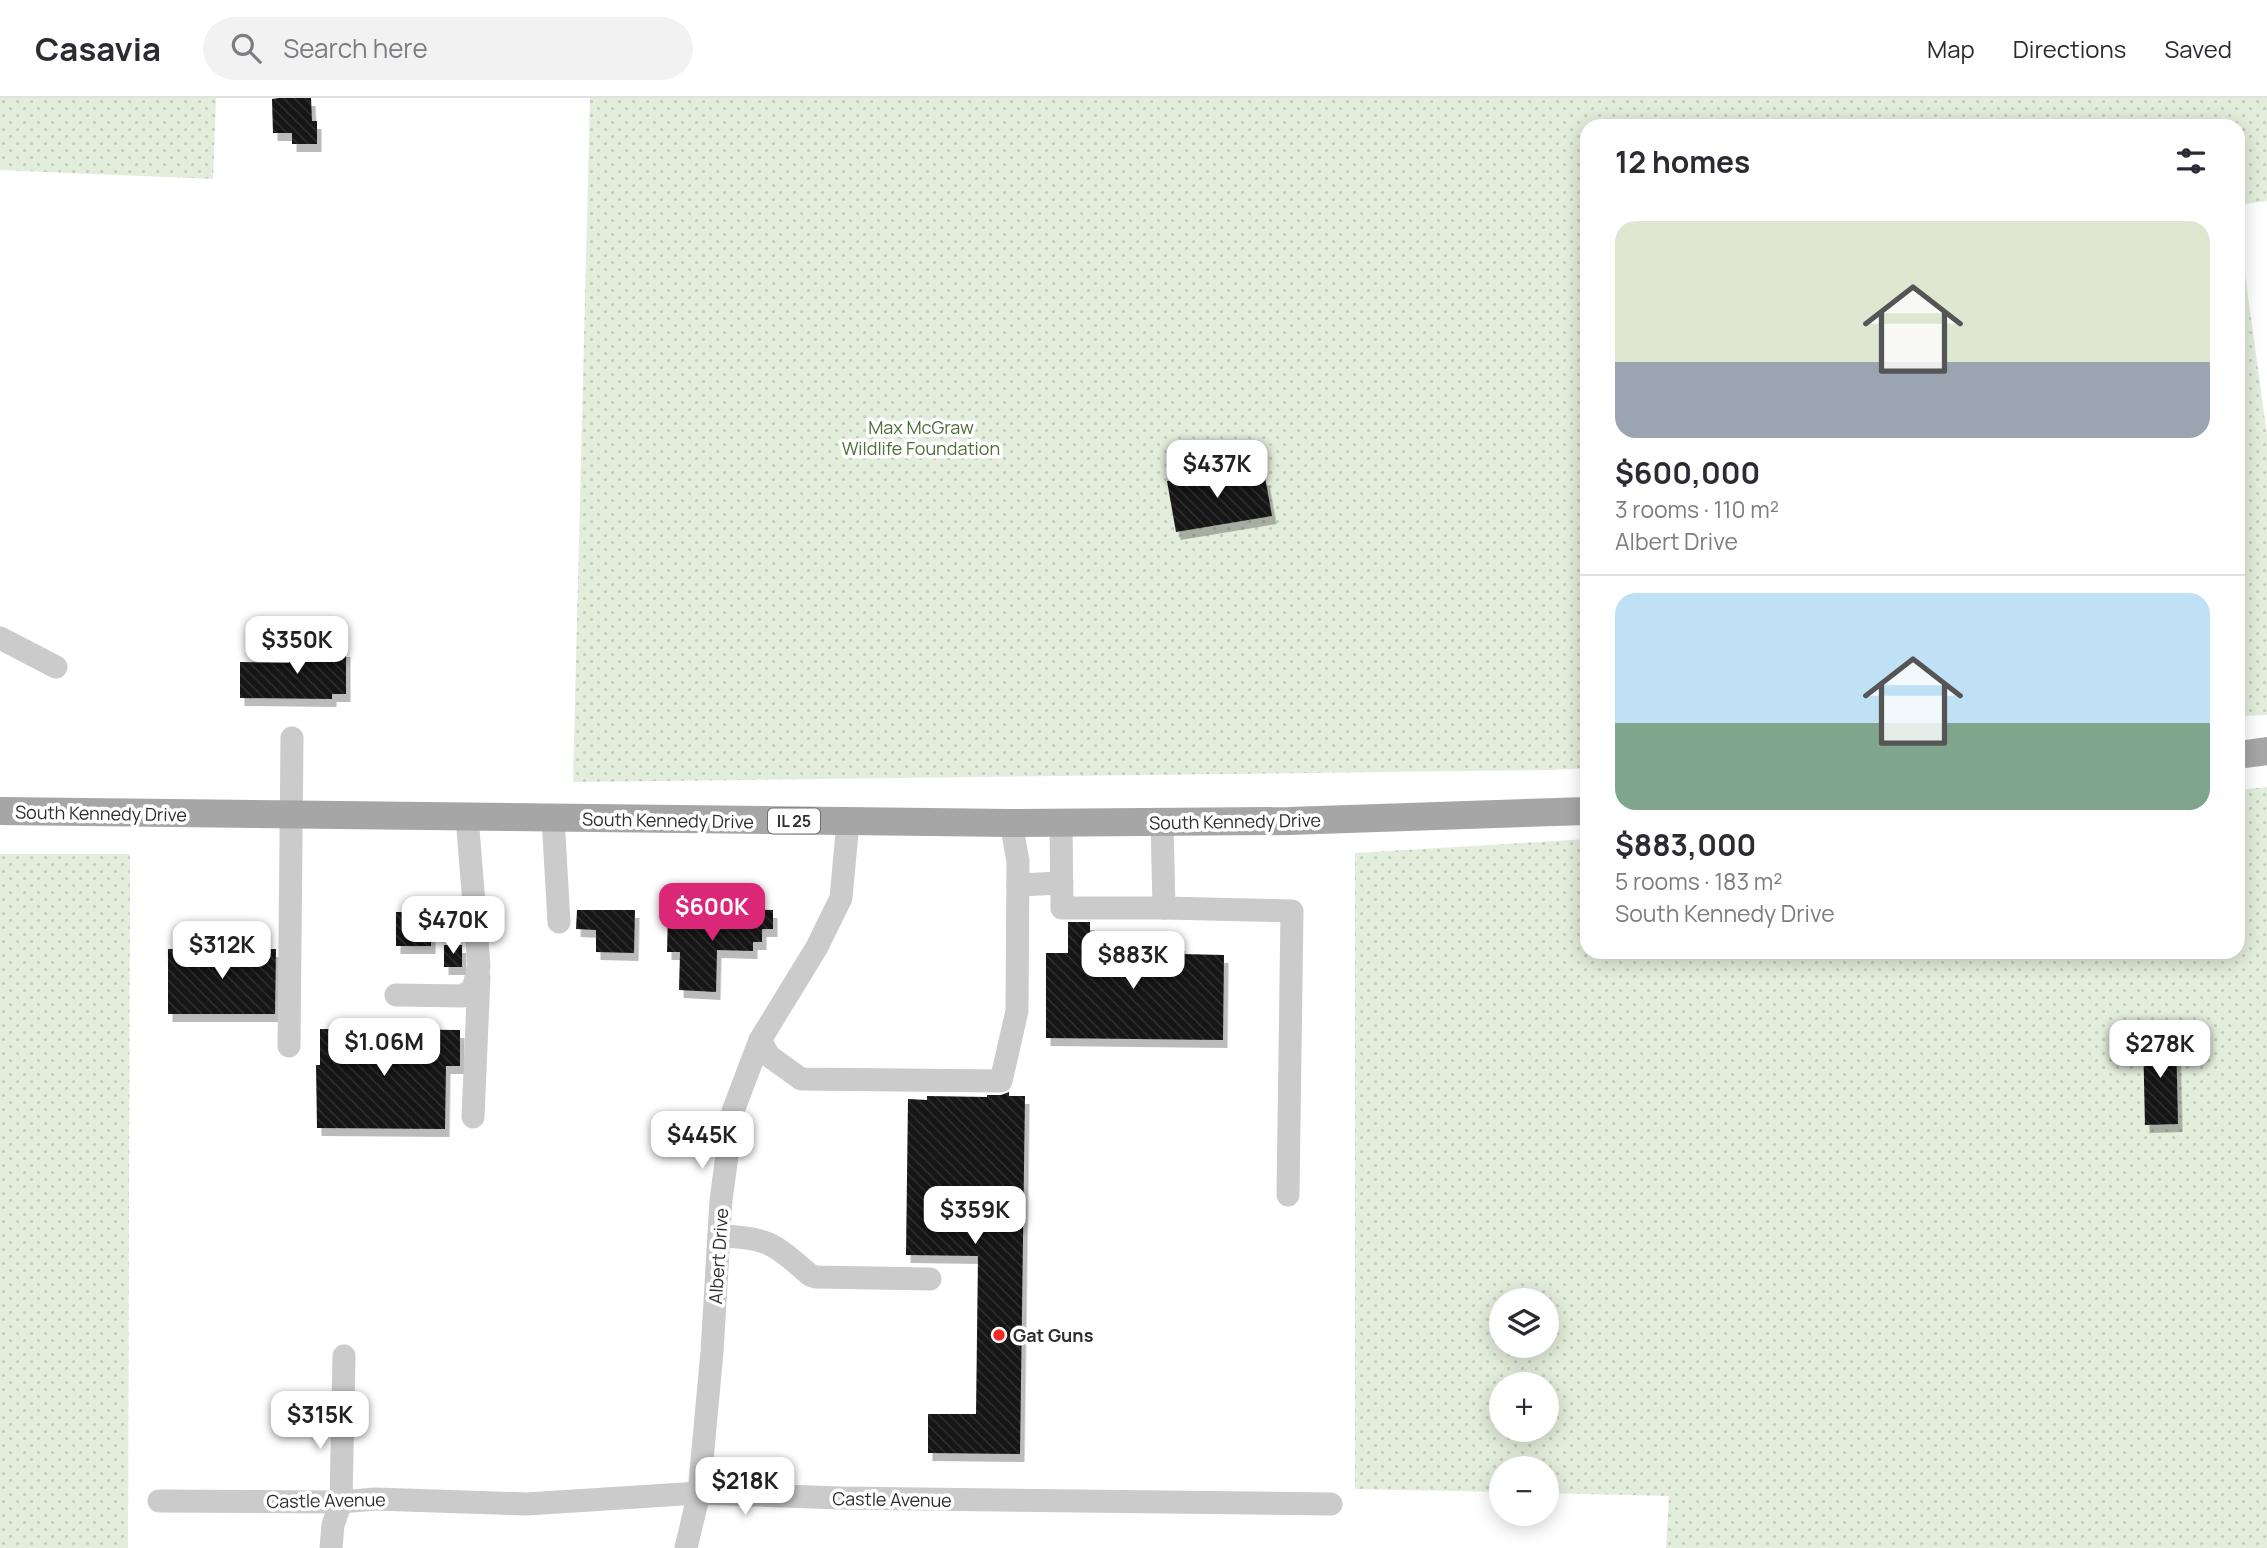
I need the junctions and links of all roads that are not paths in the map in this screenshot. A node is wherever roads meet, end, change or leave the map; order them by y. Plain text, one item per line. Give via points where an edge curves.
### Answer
1 (0, 638) edge
2 (56, 667) dead end
3 (292, 738) dead end
4 (2267, 751) edge
5 (2245, 754) edge
6 (0, 811) edge
7 (1580, 811) edge
8 (290, 816) junction
9 (467, 817) junction
10 (553, 818) junction
11 (848, 822) junction
12 (1163, 822) junction
13 (1011, 823) junction
14 (1061, 823) junction
15 (1062, 883) junction
16 (1018, 885) junction
17 (1164, 908) junction
18 (559, 922) dead end
19 (479, 966) junction
20 (396, 995) dead end
21 (760, 1040) junction
22 (289, 1046) dead end
23 (472, 1117) dead end
24 (1288, 1195) dead end
25 (719, 1236) junction
26 (930, 1279) dead end
27 (344, 1356) dead end
28 (699, 1493) junction
29 (159, 1501) dead end
30 (341, 1502) junction
31 (1331, 1504) dead end
32 (331, 1548) edge
33 (686, 1548) edge

1 - 2 street
3 - 8 street
4 - 5 main road
6 - 8 main road, South Kennedy Drive / IL 25
7 - 12 main road, South Kennedy Drive / IL 25
8 - 9 main road, South Kennedy Drive / IL 25
8 - 22 street
9 - 10 main road, South Kennedy Drive / IL 25
9 - 19 street
10 - 11 main road, South Kennedy Drive / IL 25
10 - 18 street
11 - 13 main road, South Kennedy Drive / IL 25
11 - 21 street, Albert Drive via 841,898
12 - 14 main road, South Kennedy Drive / IL 25
12 - 17 street
13 - 14 main road, South Kennedy Drive / IL 25
13 - 16 street
14 - 15 street
15 - 16 street
15 - 17 street via 1062,908
16 - 21 street via 1017,1012 1001,1082 802,1079 769,1056
17 - 24 street via 1292,911
19 - 20 street via 476,983 463,996
19 - 23 street
21 - 25 street, Albert Drive via 733,1111
25 - 26 street via 771,1243 816,1277
25 - 28 street, Albert Drive
27 - 30 street
28 - 30 street, Castle Avenue via 527,1504
28 - 31 street, Castle Avenue via 841,1499
28 - 33 street, Albert Drive
29 - 30 street, Castle Avenue
30 - 32 street

